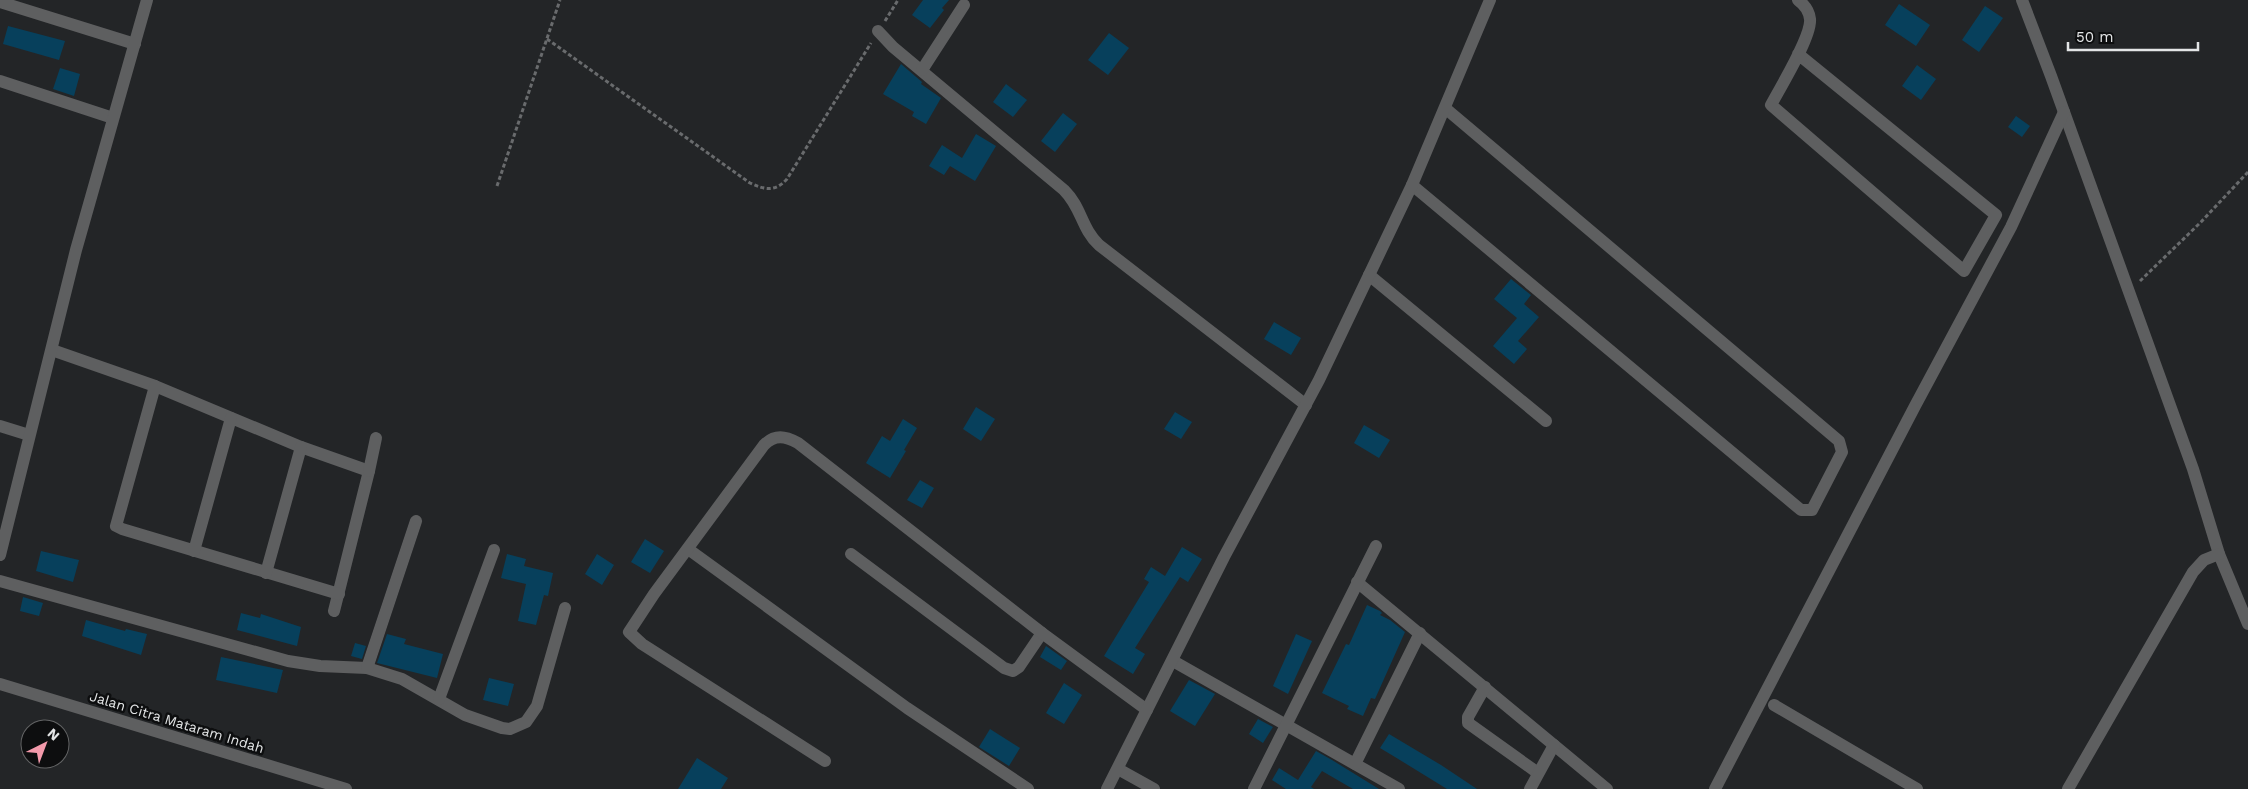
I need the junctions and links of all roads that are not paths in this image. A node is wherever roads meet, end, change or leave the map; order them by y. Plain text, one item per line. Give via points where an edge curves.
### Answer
1 (147, 0) edge
2 (1490, 0) edge
3 (1798, 0) edge
4 (2022, 0) edge
5 (0, 2) edge
6 (964, 5) dead end
7 (878, 31) road end
8 (135, 44) junction
9 (1798, 54) junction
10 (922, 70) junction
11 (0, 81) edge
12 (1445, 108) junction
13 (2064, 112) junction
14 (113, 118) junction
15 (1412, 185) junction
16 (1369, 275) junction
17 (52, 350) junction
18 (155, 386) junction
19 (1306, 405) junction
20 (231, 418) junction
21 (1546, 421) dead end
22 (0, 426) edge
23 (29, 435) junction
24 (376, 438) dead end
25 (301, 447) junction
26 (369, 471) junction
27 (416, 521) dead end
28 (1376, 546) dead end
29 (494, 550) dead end
30 (690, 550) junction
31 (194, 551) junction
32 (851, 554) dead end
33 (2219, 554) junction
34 (0, 555) edge
35 (266, 573) junction
36 (0, 581) edge
37 (1357, 582) junction
38 (339, 594) junction
39 (565, 608) dead end
40 (334, 611) dead end
41 (2248, 624) edge
42 (1042, 633) junction
43 (1420, 633) junction
44 (1173, 661) junction
45 (367, 668) junction
46 (0, 684) edge
47 (1484, 687) junction
48 (439, 699) junction
49 (1774, 705) dead end
50 (1147, 710) junction
51 (1287, 725) junction
52 (1554, 745) junction
53 (825, 761) dead end
54 (1355, 764) junction
55 (1118, 769) junction
56 (1538, 772) junction
57 (346, 789) edge
58 (1028, 789) edge
59 (1107, 789) edge
60 (1154, 789) edge
61 (1254, 789) edge
62 (1399, 789) edge
63 (1530, 789) edge
64 (1607, 789) edge
65 (1715, 789) edge
66 (1917, 789) edge
67 (2068, 789) edge

1 - 8 street
2 - 12 street
3 - 9 street via 1807,6 1811,20
4 - 13 street
5 - 8 street
6 - 10 street
7 - 10 street
8 - 14 street
9 - 9 street via 1771,105 1964,271 1996,215
10 - 19 street via 1068,194 1099,245
11 - 14 street
12 - 15 street
12 - 15 street via 1839,441 1842,452 1812,510 1801,510 1796,506
13 - 33 street via 2193,468
13 - 65 street via 2011,227
14 - 17 street
15 - 16 street
16 - 19 street
16 - 21 street
17 - 18 street
17 - 23 street
18 - 20 street
18 - 31 street via 116,526
19 - 44 street via 1224,557
20 - 25 street
20 - 31 street
22 - 23 street
23 - 34 street
24 - 26 street
25 - 26 street
25 - 35 street
26 - 38 street
27 - 45 street
28 - 37 street
29 - 48 street
30 - 42 street via 769,439 778,436 788,438
30 - 53 street via 654,594 629,632
30 - 58 street via 913,712
31 - 35 street
32 - 42 street via 1004,668 1013,671 1019,667
33 - 41 street
33 - 67 street via 2204,560 2193,572
35 - 38 street
36 - 45 street via 288,661
37 - 43 street
37 - 51 street
38 - 40 street
39 - 48 street via 537,706 526,722 510,729 502,728 465,715
42 - 50 street
43 - 47 street
43 - 54 street
44 - 50 street
44 - 51 street
45 - 48 street via 402,680
46 - 57 street, Jalan Citra Mataram Indah
47 - 52 street
47 - 56 street via 1468,723
49 - 66 street
50 - 55 street
51 - 54 street
51 - 61 street
52 - 56 street
52 - 64 street
54 - 62 street
55 - 59 street
55 - 60 street
56 - 63 street

